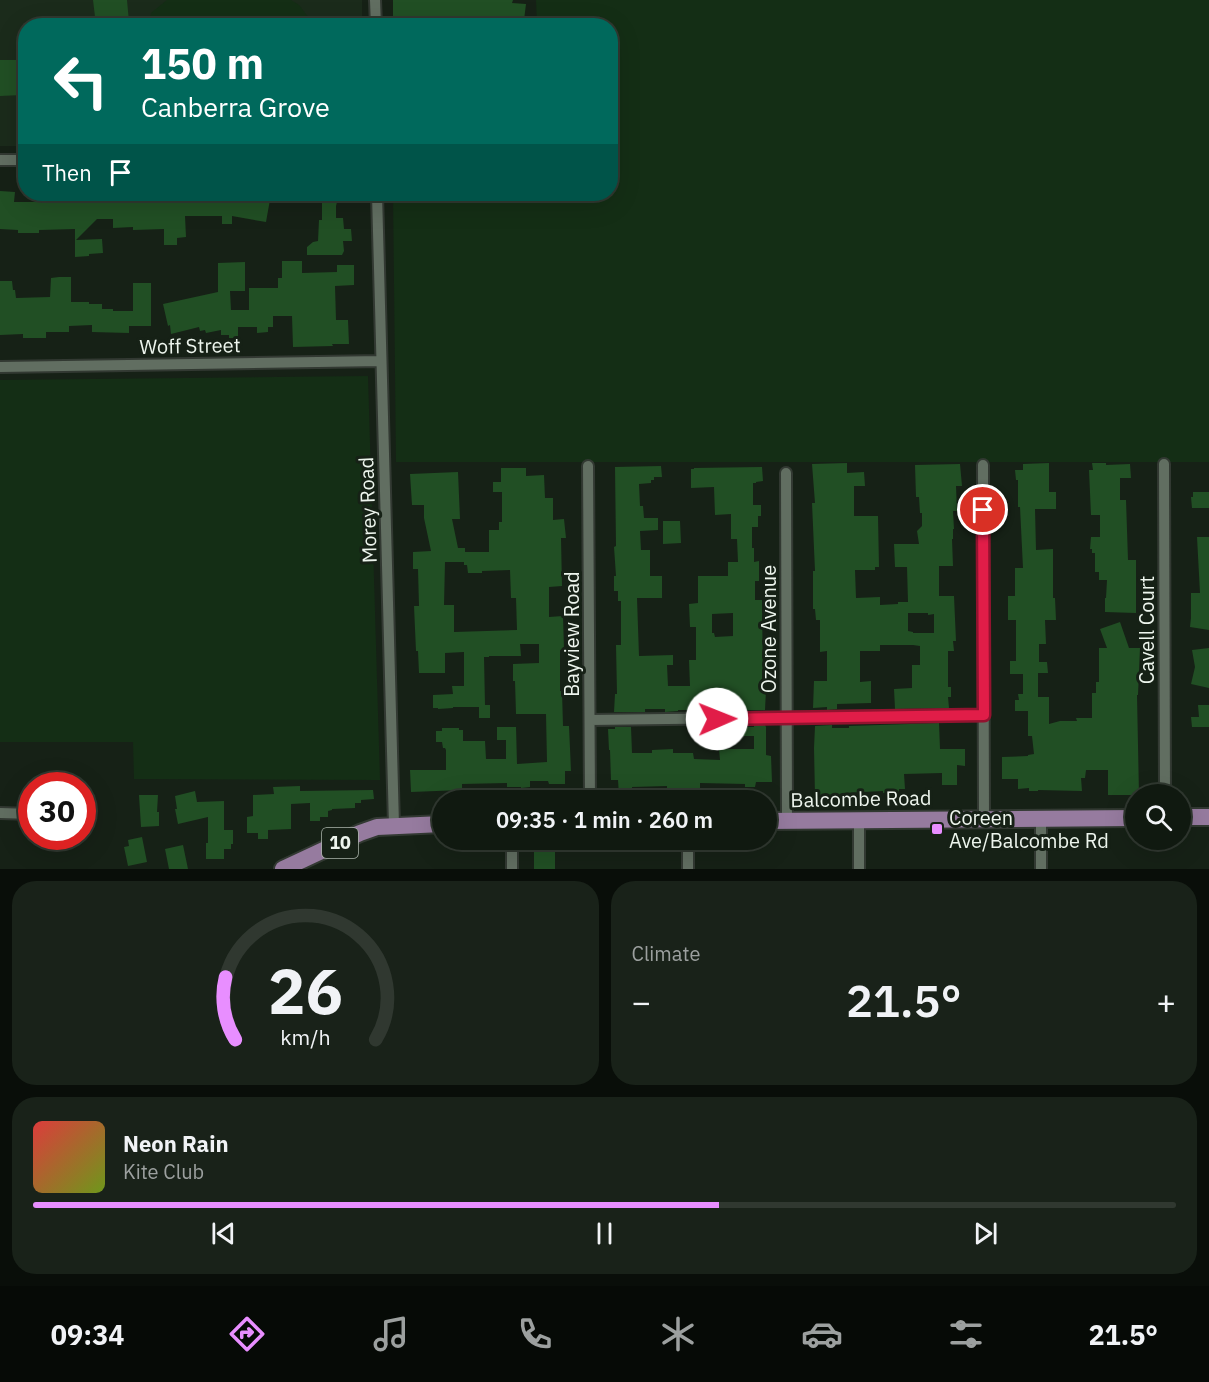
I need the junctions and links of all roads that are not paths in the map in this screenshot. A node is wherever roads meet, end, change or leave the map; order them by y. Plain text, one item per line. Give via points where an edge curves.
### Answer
1 (375, 0) edge
2 (376, 18) edge
3 (0, 160) edge
4 (18, 160) edge
5 (377, 201) edge
6 (381, 361) junction
7 (0, 367) edge
8 (1164, 464) dead end
9 (983, 465) dead end
10 (588, 466) dead end
11 (786, 473) dead end
12 (984, 715) junction
13 (787, 718) junction
14 (590, 720) junction
15 (1165, 784) edge
16 (590, 790) edge
17 (0, 813) edge
18 (18, 814) edge
19 (984, 818) junction
20 (1041, 818) junction
21 (1125, 818) edge
22 (1191, 818) edge
23 (1209, 818) edge
24 (859, 819) junction
25 (777, 821) edge
26 (787, 821) junction
27 (432, 824) edge
28 (394, 825) junction
29 (512, 850) edge
30 (687, 850) edge
31 (283, 869) edge
32 (512, 869) edge
33 (688, 869) edge
34 (860, 869) edge
35 (1041, 869) edge

1 - 2 street
3 - 4 street
5 - 6 street, Morey Road
6 - 7 street, Woff Street
6 - 28 street, Morey Road
8 - 15 street, Cavell Court
9 - 12 street
10 - 14 street, Bayview Road
11 - 13 street, Ozone Avenue
12 - 13 street
12 - 19 street
13 - 14 street
13 - 26 street, Ozone Avenue
14 - 16 street, Bayview Road
17 - 18 street
19 - 20 main road, Balcombe Road
19 - 24 main road, Balcombe Road
20 - 21 main road, Balcombe Road
20 - 35 street
22 - 23 main road
24 - 26 main road, Balcombe Road
24 - 34 street
25 - 26 main road, Balcombe Road
27 - 28 main road, 10
28 - 31 main road, 10 via 368,830
29 - 32 street
30 - 33 street

